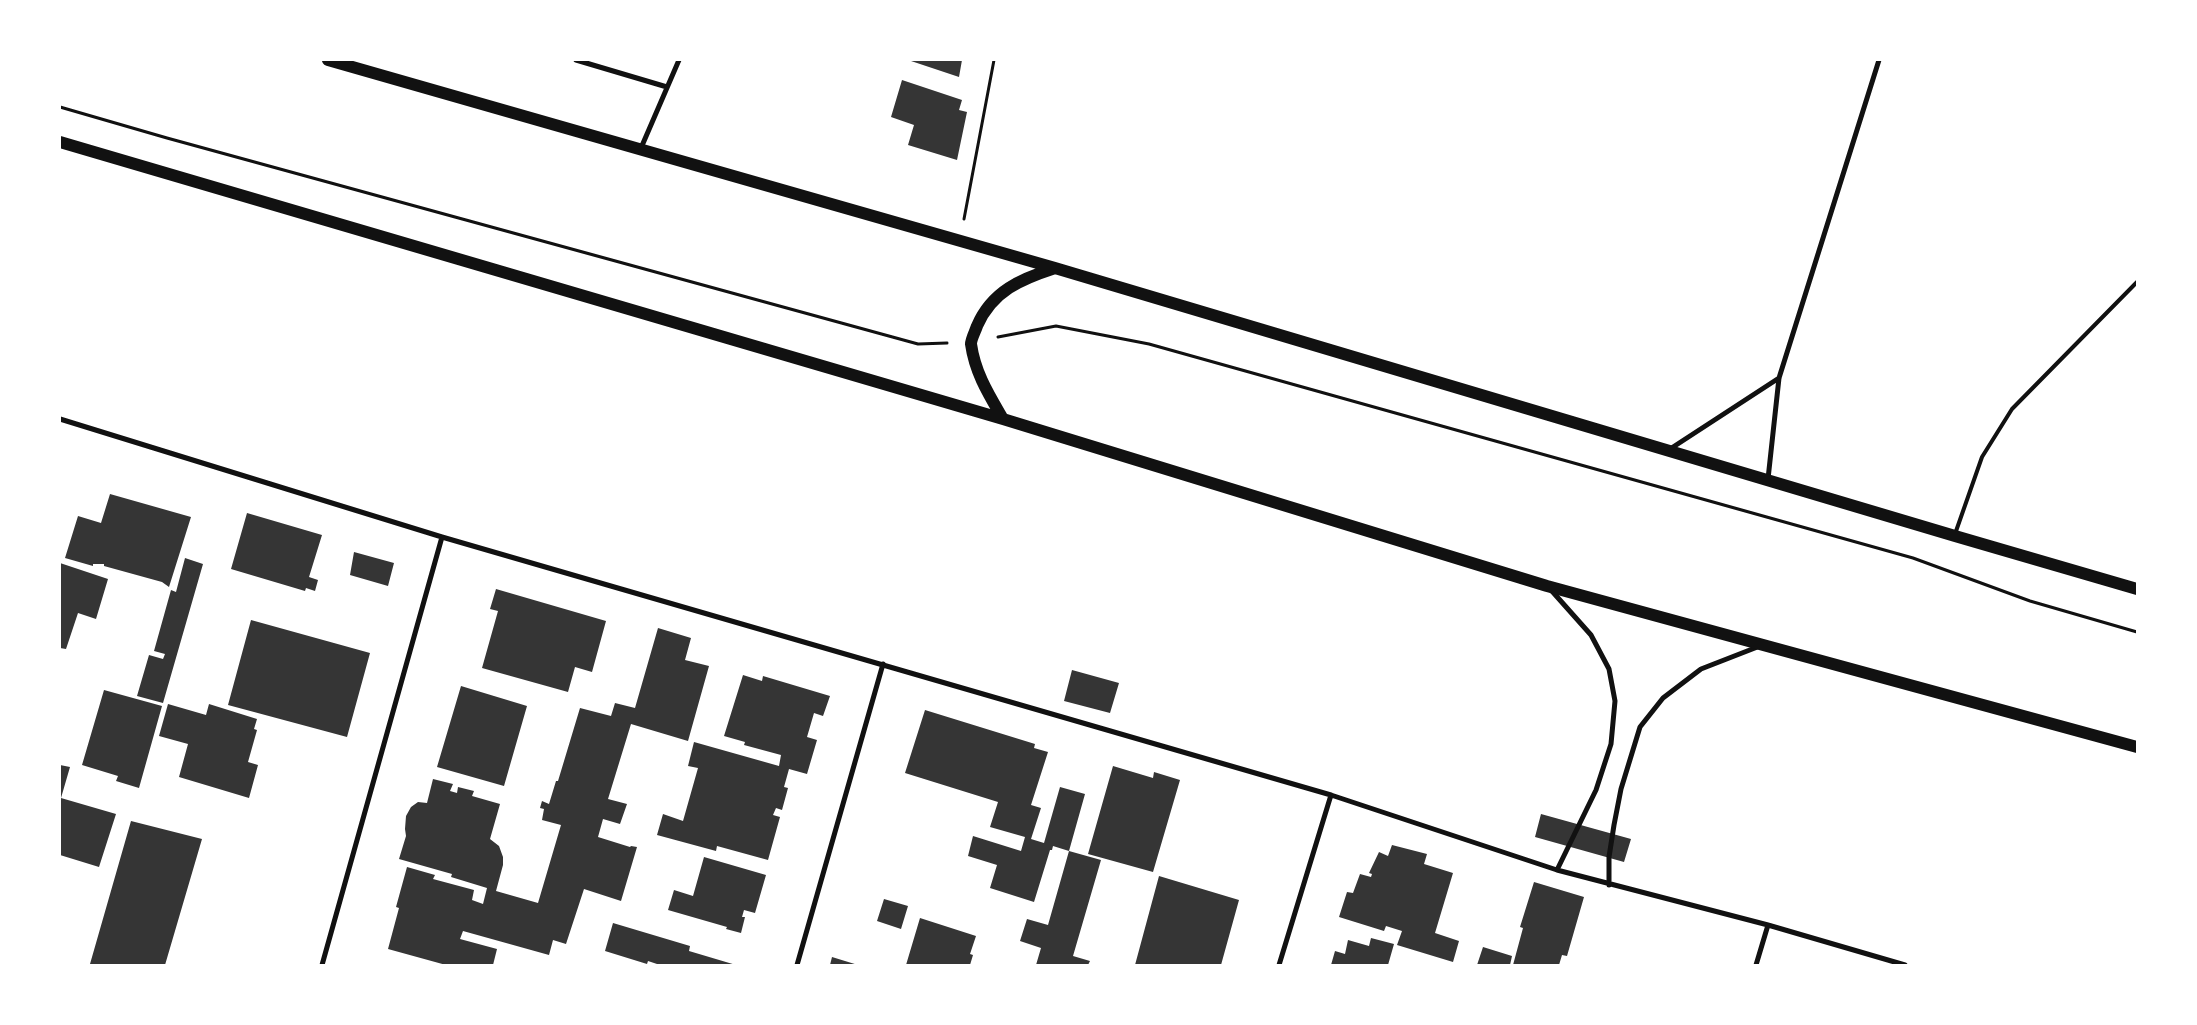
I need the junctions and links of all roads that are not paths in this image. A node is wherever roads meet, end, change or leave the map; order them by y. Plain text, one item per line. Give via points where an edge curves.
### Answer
1 (328, 60) edge
2 (576, 60) edge
3 (679, 60) edge
4 (1880, 60) edge
5 (667, 87) junction
6 (60, 142) edge
7 (640, 148) junction
8 (1055, 268) junction
9 (2137, 282) edge
10 (1779, 378) junction
11 (60, 419) edge
12 (1003, 419) junction
13 (1668, 450) junction
14 (1768, 480) junction
15 (1955, 536) junction
16 (442, 537) junction
17 (1547, 586) junction
18 (2137, 588) edge
19 (1762, 645) junction
20 (883, 664) junction
21 (2137, 747) edge
22 (1331, 795) junction
23 (1557, 870) junction
24 (1609, 885) junction
25 (1768, 924) junction
26 (322, 965) edge
27 (797, 965) edge
28 (1279, 965) edge
29 (1756, 965) edge
30 (1905, 965) edge

1 - 7 main road
2 - 5 street
3 - 5 street
4 - 10 street
5 - 7 street
6 - 12 main road
7 - 8 main road
8 - 12 main road via 1025,278 1000,294 983,314 971,342 979,378
8 - 13 main road
9 - 15 lane via 2012,409 1982,457
10 - 13 street
10 - 14 street
11 - 16 street
12 - 17 main road
13 - 14 main road
14 - 15 main road
15 - 18 main road
16 - 20 street
16 - 26 street
17 - 19 main road
17 - 23 street via 1591,635 1609,669 1615,701 1611,744 1596,790
19 - 21 main road
19 - 24 street via 1701,669 1663,698 1640,727 1621,789 1609,857
20 - 22 street
20 - 27 street
22 - 23 street
22 - 28 street
23 - 24 street
24 - 25 street
25 - 29 street
25 - 30 street

